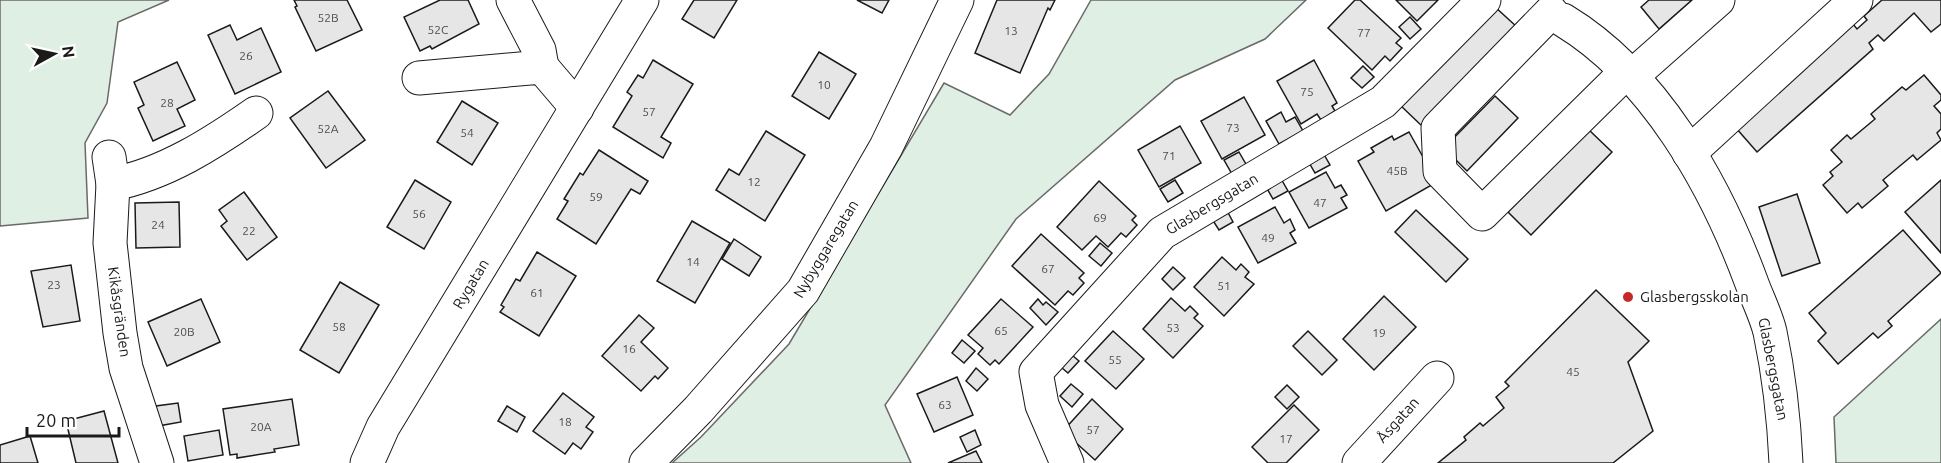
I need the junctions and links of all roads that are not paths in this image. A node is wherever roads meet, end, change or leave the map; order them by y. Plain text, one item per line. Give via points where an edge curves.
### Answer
1 (513, 0) edge
2 (642, 0) edge
3 (957, 0) edge
4 (1484, 0) edge
5 (1718, 0) edge
6 (1857, 0) edge
7 (542, 67) junction
8 (1628, 75) junction
9 (419, 78) dead end
10 (577, 108) junction
11 (256, 113) dead end
12 (1689, 153) junction
13 (1437, 378) dead end
14 (157, 463) edge
15 (367, 463) edge
16 (646, 463) edge
17 (1067, 463) edge
18 (1359, 463) edge
19 (1786, 463) edge

1 - 7 street via 539,50
2 - 10 street, Rygatan
3 - 16 street, Nybyggaregatan via 886,147 803,291
4 - 17 street, Glasbergsgatan via 1383,102 1162,233 1081,320 1036,372 1042,405
5 - 8 street
6 - 12 street
7 - 9 street
7 - 10 street
8 - 8 street, Glasbergsgatan via 1584,33 1557,16 1438,128 1440,171 1482,214
8 - 12 street, Glasbergsgatan via 1649,96
10 - 15 street, Rygatan via 383,427
11 - 14 street, Kikåsgränden via 212,143 136,180 111,170 110,243 120,333 126,368
12 - 19 street, Glasbergsgatan via 1733,233 1769,332 1784,417
13 - 18 street, Åsgatan

